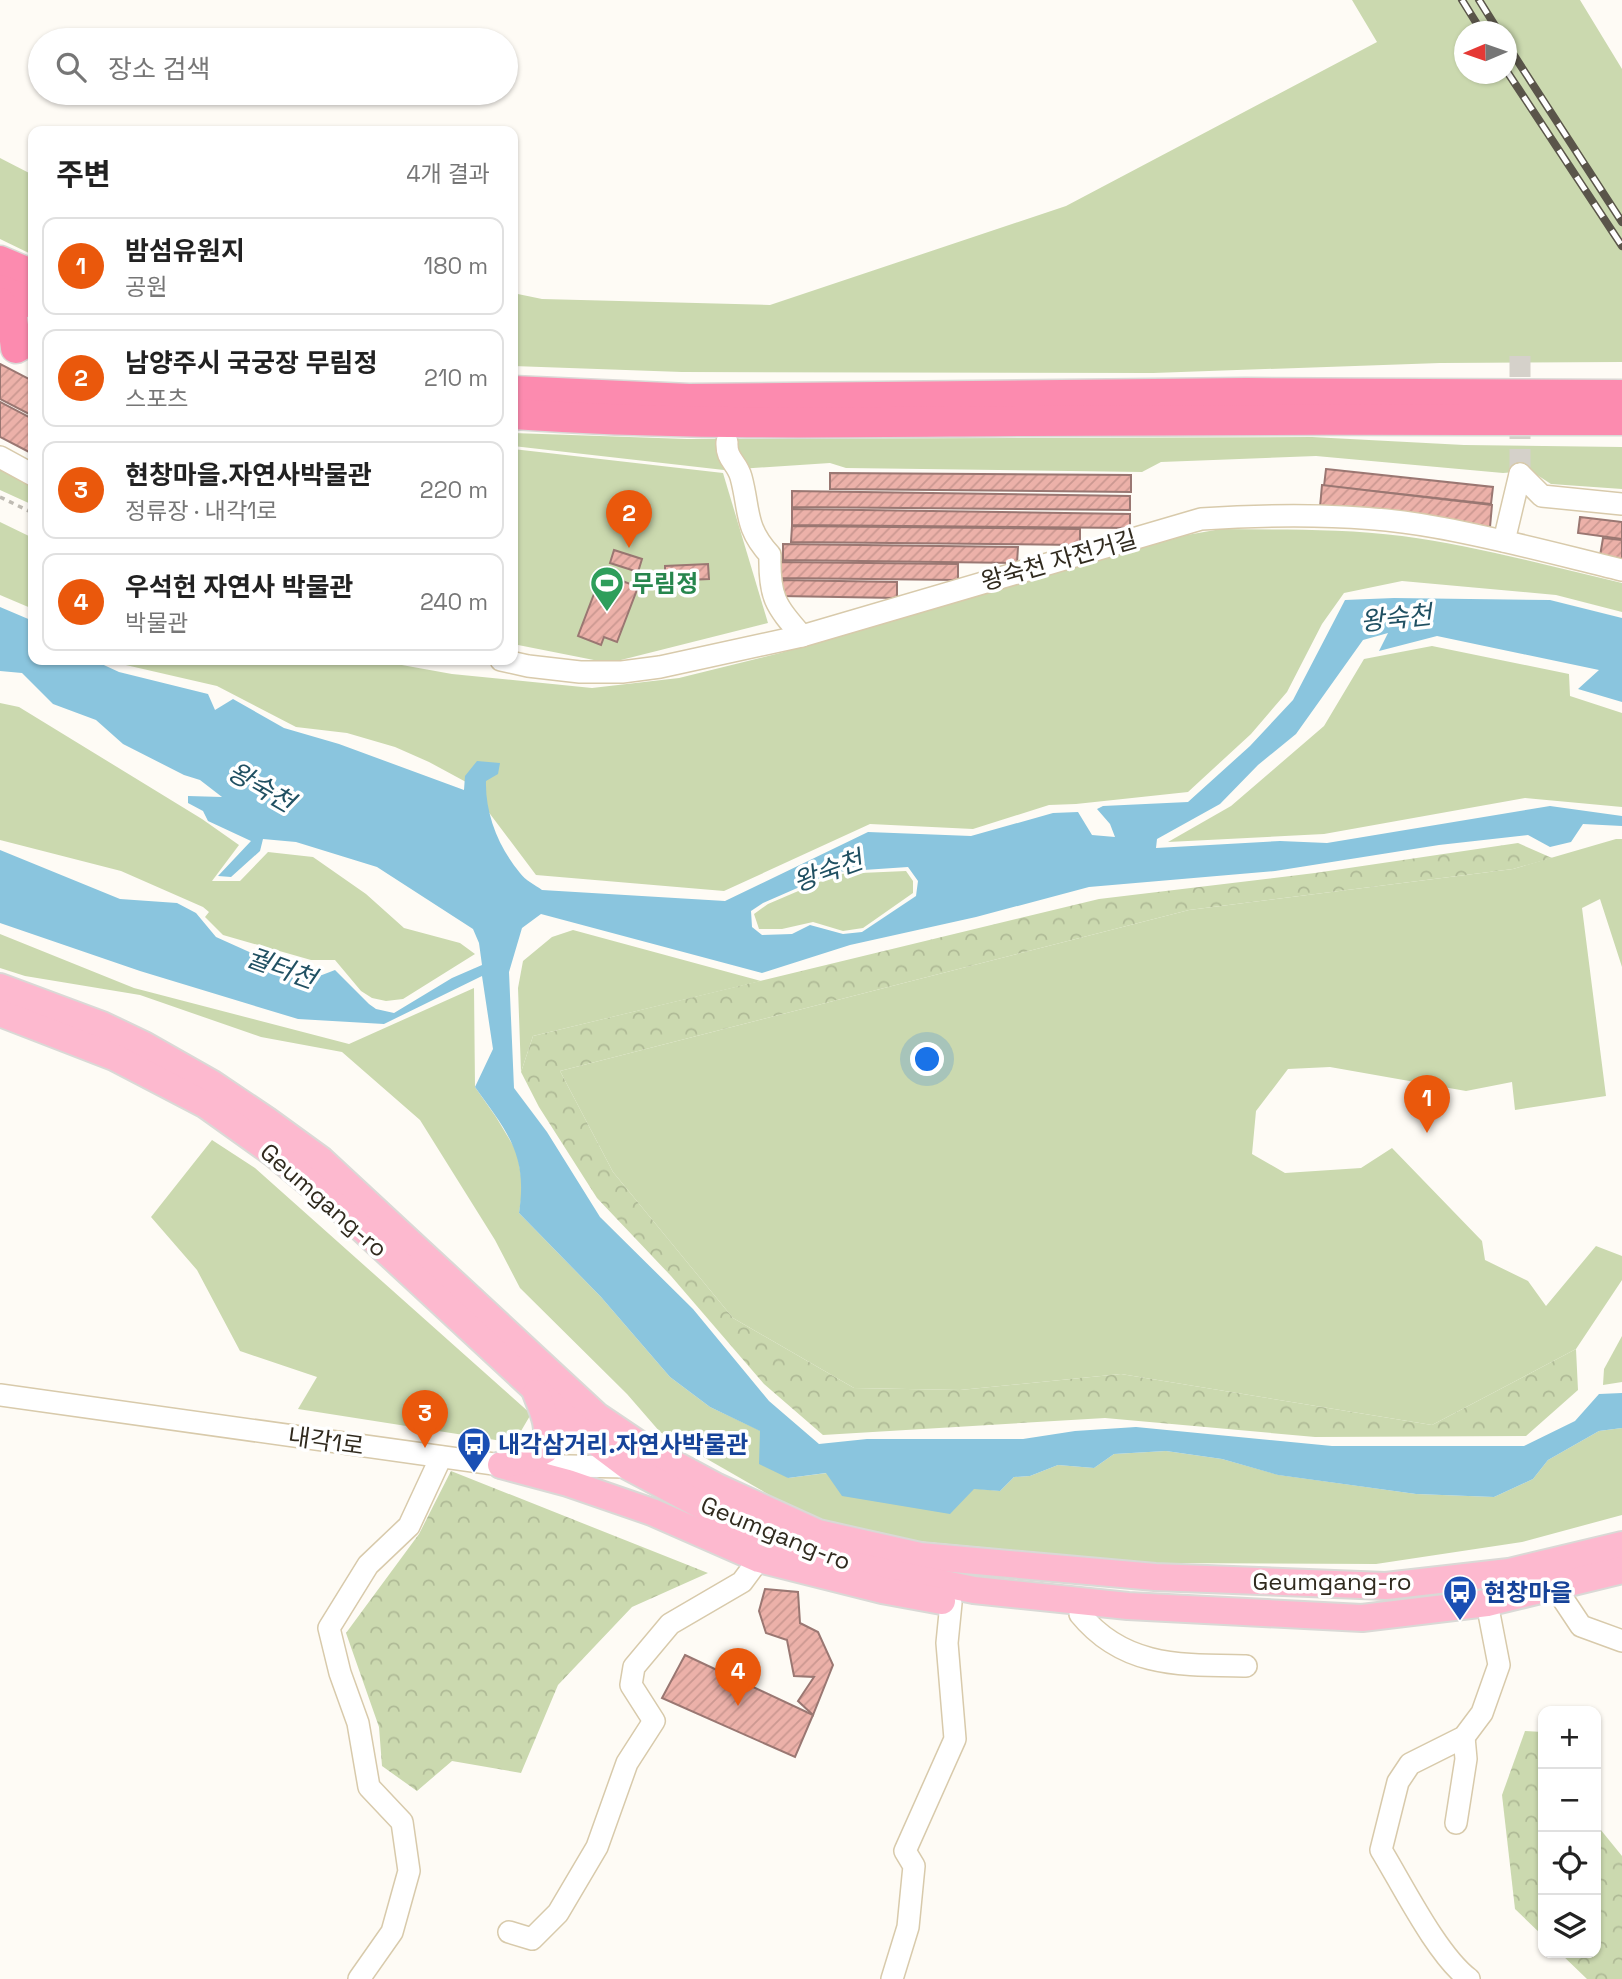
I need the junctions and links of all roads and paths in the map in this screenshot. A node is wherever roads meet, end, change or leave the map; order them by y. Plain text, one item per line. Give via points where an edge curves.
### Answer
1 (0, 261) edge
2 (28, 273) edge
3 (0, 290) edge
4 (28, 301) edge
5 (0, 303) edge
6 (28, 341) edge
7 (1622, 380) edge
8 (518, 391) edge
9 (1622, 395) edge
10 (1411, 407) junction
11 (518, 414) edge
12 (1622, 420) edge
13 (1622, 433) edge
14 (727, 442) dead end
15 (0, 457) edge
16 (28, 472) edge
17 (0, 497) edge
18 (1622, 504) edge
19 (28, 511) edge
20 (1504, 541) junction
21 (1622, 570) edge
22 (802, 636) junction
23 (518, 664) edge
24 (0, 987) edge
25 (0, 1013) edge
26 (535, 1390) junction
27 (0, 1395) edge
28 (441, 1457) junction
29 (638, 1458) junction
30 (501, 1465) junction
31 (1622, 1545) edge
32 (759, 1559) junction
33 (1622, 1570) edge
34 (1555, 1587) junction
35 (951, 1603) junction
36 (1487, 1603) junction
37 (1128, 1606) junction
38 (1080, 1614) junction
39 (1622, 1642) edge
40 (1246, 1666) dead end
41 (1464, 1737) junction
42 (1456, 1823) dead end
43 (509, 1932) dead end
44 (359, 1979) edge
45 (892, 1979) edge
46 (1469, 1979) edge

1 - 2 highway
3 - 4 highway
5 - 6 highway via 12,318 16,348
7 - 10 highway
8 - 10 highway via 689,399 1246,393
9 - 10 highway
10 - 11 highway via 800,422 607,421
10 - 12 highway
10 - 13 highway
14 - 22 street via 726,453 741,474 756,540 770,555 769,583 778,608
15 - 16 street
17 - 19 path
18 - 20 street via 1542,496 1520,474
20 - 21 street, 왕숙천 자전거길
20 - 22 street, 왕숙천 자전거길 via 1385,520 1201,519
22 - 23 street, 왕숙천 자전거길 via 622,672
24 - 29 main road, Geumgang-ro via 144,1045 211,1083 321,1160
25 - 26 main road, Geumgang-ro via 114,1056 206,1105 344,1212
26 - 29 main road, Geumgang-ro via 576,1427
26 - 30 main road via 547,1420 545,1450
27 - 28 street, 내각1로
28 - 30 street, 내각1로
28 - 44 street via 409,1525 368,1565 328,1628 358,1723 369,1787 402,1822 409,1871 392,1932
29 - 30 street, 내각1로
29 - 31 main road, Geumgang-ro via 717,1487 818,1533 920,1556 1155,1577 1386,1586 1509,1572
29 - 37 main road, Geumgang-ro via 727,1519 847,1564 974,1590
30 - 32 main road via 652,1512
32 - 35 main road
32 - 43 street via 742,1582 670,1623 634,1667 631,1685 654,1721 627,1763 597,1847 558,1913 532,1938
33 - 34 main road, Geumgang-ro
34 - 36 main road, Geumgang-ro
34 - 39 street via 1581,1626
35 - 38 main road
35 - 45 street via 947,1643 955,1739 905,1851 914,1866 908,1927
36 - 37 main road, Geumgang-ro via 1363,1618
36 - 41 street via 1499,1665 1482,1713
37 - 38 main road
38 - 40 street via 1095,1632 1121,1649 1159,1662
41 - 42 street via 1466,1759
41 - 46 street via 1410,1764 1398,1782 1381,1850 1437,1943

